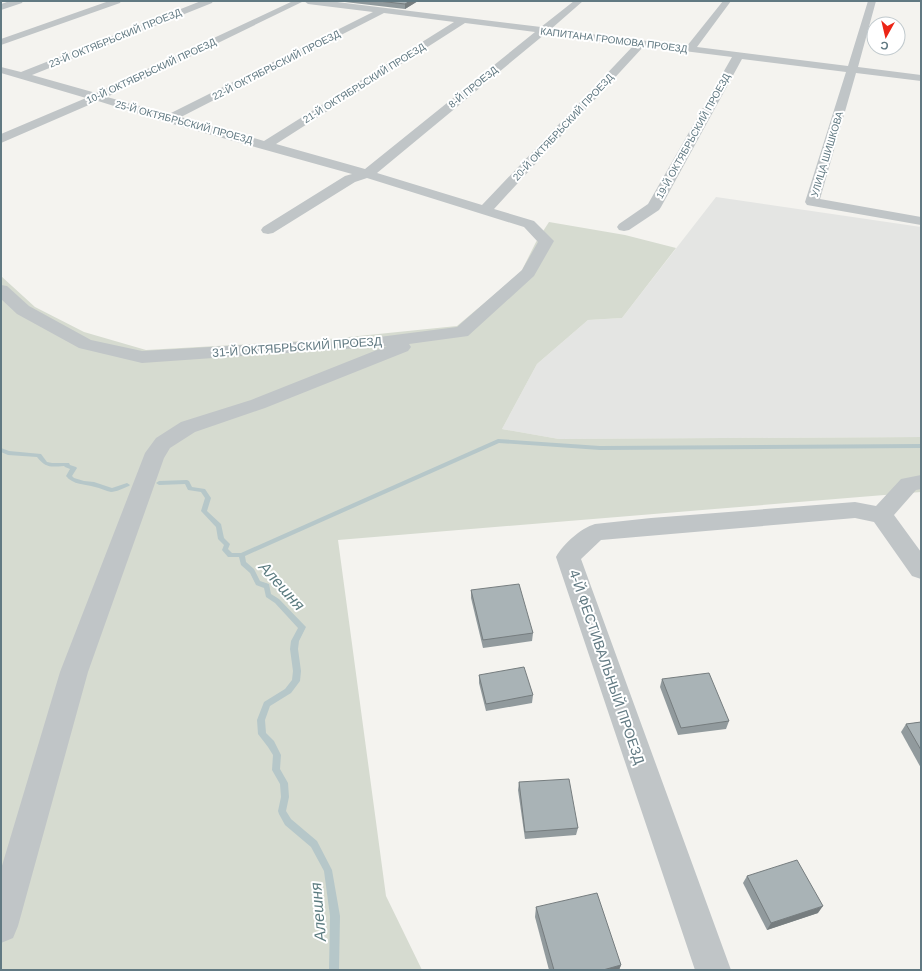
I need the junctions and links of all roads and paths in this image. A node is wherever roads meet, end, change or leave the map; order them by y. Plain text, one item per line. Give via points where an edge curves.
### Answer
1 (19, 1) edge
2 (118, 1) edge
3 (209, 1) edge
4 (300, 1) edge
5 (308, 1) edge
6 (579, 1) edge
7 (727, 1) edge
8 (872, 1) edge
9 (1, 7) edge
10 (430, 8) dead end
11 (382, 10) junction
12 (418, 15) junction
13 (462, 21) junction
14 (541, 31) junction
15 (1, 42) edge
16 (641, 43) junction
17 (690, 49) junction
18 (738, 56) junction
19 (853, 69) junction
20 (1, 70) edge
21 (21, 76) junction
22 (921, 78) edge
23 (95, 98) junction
24 (169, 119) junction
25 (1, 139) edge
26 (266, 145) junction
27 (367, 174) junction
28 (484, 211) junction
29 (921, 221) edge
30 (529, 224) joint
31 (624, 227) dead end
32 (268, 230) dead end
33 (1, 290) edge
34 (429, 336) junction
35 (921, 482) edge
36 (881, 515) junction
37 (921, 570) edge
38 (1, 926) edge
39 (713, 970) edge

1 - 9 street
2 - 15 street
3 - 21 street, 23-Й ОКТЯБРЬСКИЙ ПРОЕЗД
4 - 23 street, 10-Й ОКТЯБРЬСКИЙ ПРОЕЗД
5 - 11 street, КАПИТАНА ГРОМОВА ПРОЕЗД
6 - 14 street, 8-Й ПРОЕЗД
7 - 17 street
8 - 19 street, УЛИЦА ШИШКОВА
10 - 12 street
11 - 12 street, КАПИТАНА ГРОМОВА ПРОЕЗД
11 - 24 street, 22-Й ОКТЯБРЬСКИЙ ПРОЕЗД
12 - 13 street, КАПИТАНА ГРОМОВА ПРОЕЗД
13 - 14 street, КАПИТАНА ГРОМОВА ПРОЕЗД
13 - 26 street, 21-Й ОКТЯБРЬСКИЙ ПРОЕЗД
14 - 16 street, КАПИТАНА ГРОМОВА ПРОЕЗД
14 - 27 street, 8-Й ПРОЕЗД
16 - 17 street, КАПИТАНА ГРОМОВА ПРОЕЗД
16 - 28 street, 20-Й ОКТЯБРЬСКИЙ ПРОЕЗД
17 - 18 street, КАПИТАНА ГРОМОВА ПРОЕЗД
18 - 19 street, КАПИТАНА ГРОМОВА ПРОЕЗД
18 - 31 street, 19-Й ОКТЯБРЬСКИЙ ПРОЕЗД via 654,207
19 - 22 street, КАПИТАНА ГРОМОВА ПРОЕЗД
19 - 29 street, УЛИЦА ШИШКОВА via 812,202
20 - 21 street, 25-Й ОКТЯБРЬСКИЙ ПРОЕЗД
21 - 23 street, 25-Й ОКТЯБРЬСКИЙ ПРОЕЗД
23 - 24 street, 25-Й ОКТЯБРЬСКИЙ ПРОЕЗД
23 - 25 street, 10-Й ОКТЯБРЬСКИЙ ПРОЕЗД
24 - 26 street, 25-Й ОКТЯБРЬСКИЙ ПРОЕЗД
26 - 27 street, 25-Й ОКТЯБРЬСКИЙ ПРОЕЗД
27 - 28 street, 25-Й ОКТЯБРЬСКИЙ ПРОЕЗД
27 - 32 street via 350,179
28 - 30 street, 25-Й ОКТЯБРЬСКИЙ ПРОЕЗД
30 - 34 street, 31-Й ОКТЯБРЬСКИЙ ПРОЕЗД via 546,241 528,273 462,332
33 - 34 street, 31-Й ОКТЯБРЬСКИЙ ПРОЕЗД via 24,310 86,344 142,358 379,342
34 - 38 street via 258,404 188,427 163,443 153,458 74,672
35 - 36 street via 909,484
36 - 37 street
36 - 39 street, 4-Й ФЕСТИВАЛЬНЫЙ ПРОЕЗД via 855,510 595,532 568,557

